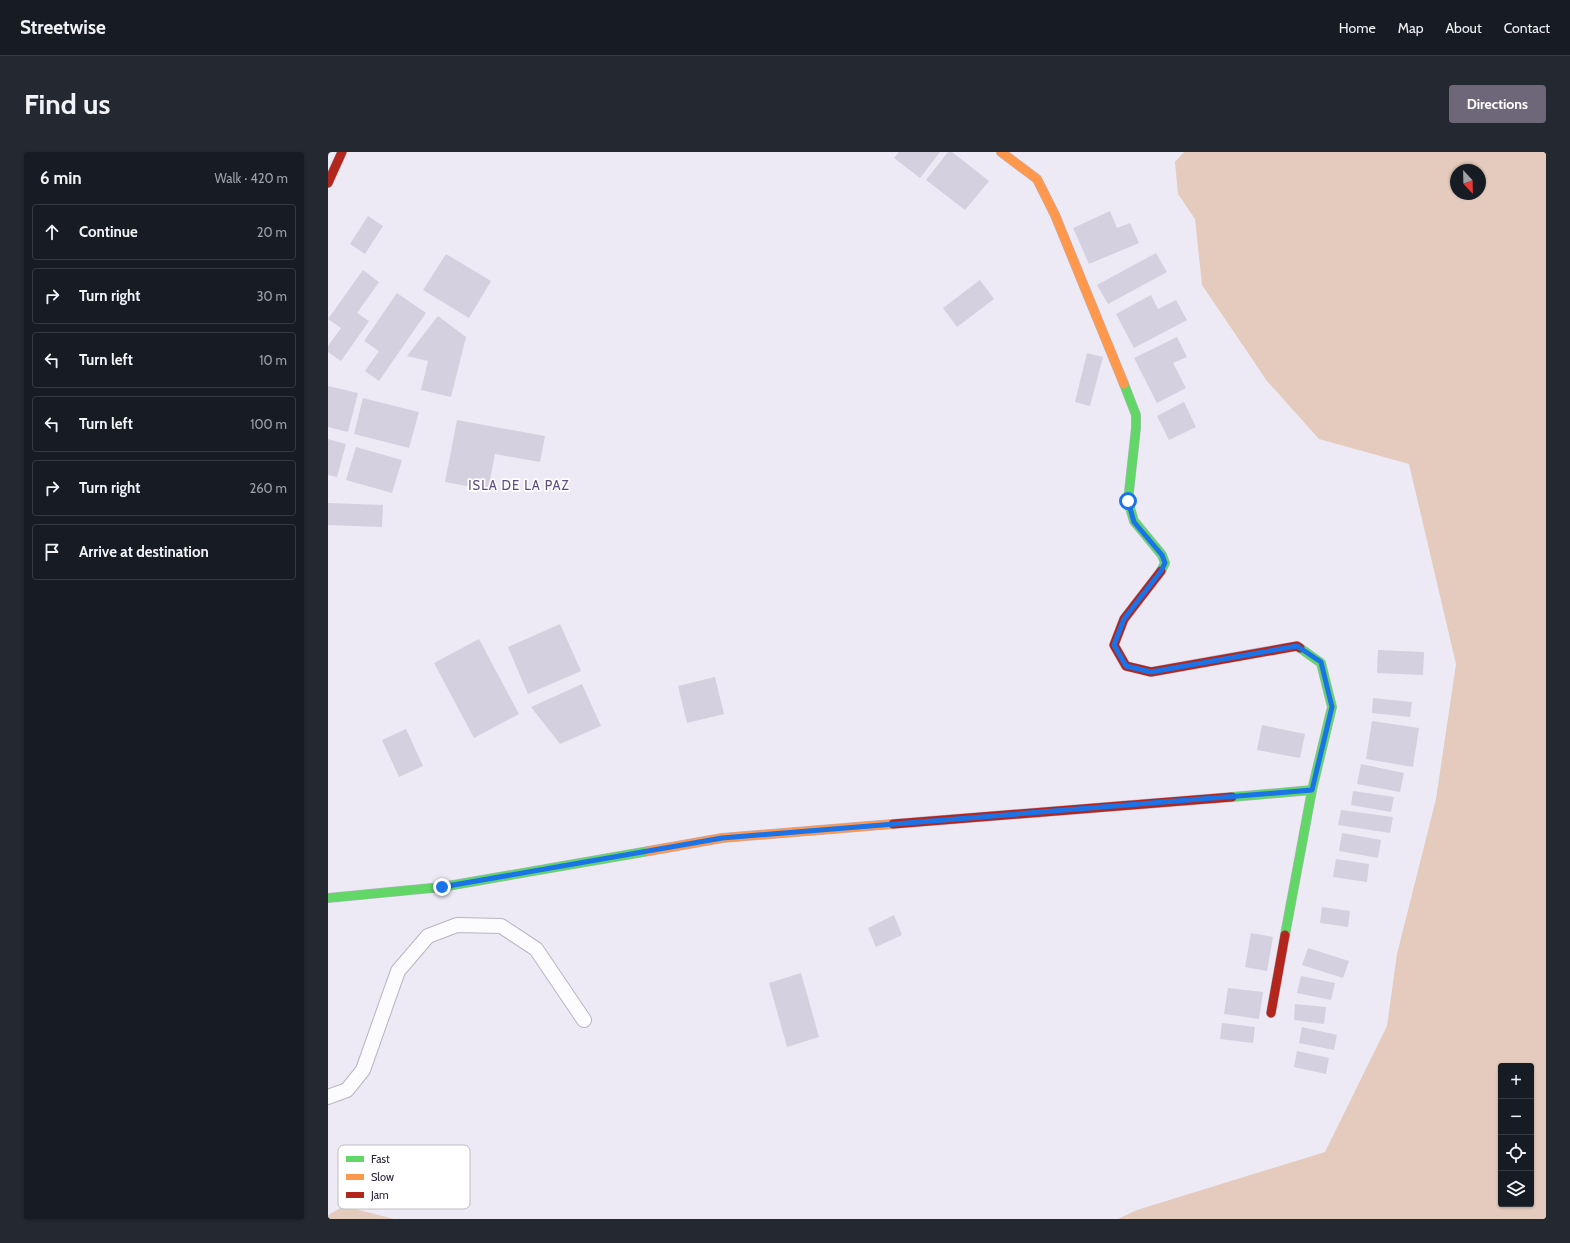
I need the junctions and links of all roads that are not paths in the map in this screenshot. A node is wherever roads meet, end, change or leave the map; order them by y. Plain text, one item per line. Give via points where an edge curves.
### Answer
1 (342, 152) edge
2 (1001, 152) edge
3 (328, 183) edge
4 (1312, 790) junction
5 (328, 898) edge
6 (1271, 1013) dead end
7 (584, 1020) dead end
8 (328, 1097) edge

1 - 3 street
2 - 4 street via 1037,179 1055,215 1136,415 1128,501 1134,522 1162,555 1165,563 1124,619 1114,645 1126,666 1151,672 1297,646 1321,662 1332,707
4 - 5 street via 722,838 442,887
4 - 6 street
7 - 8 lane via 536,949 501,926 456,925 428,936 398,971 363,1070 347,1090

